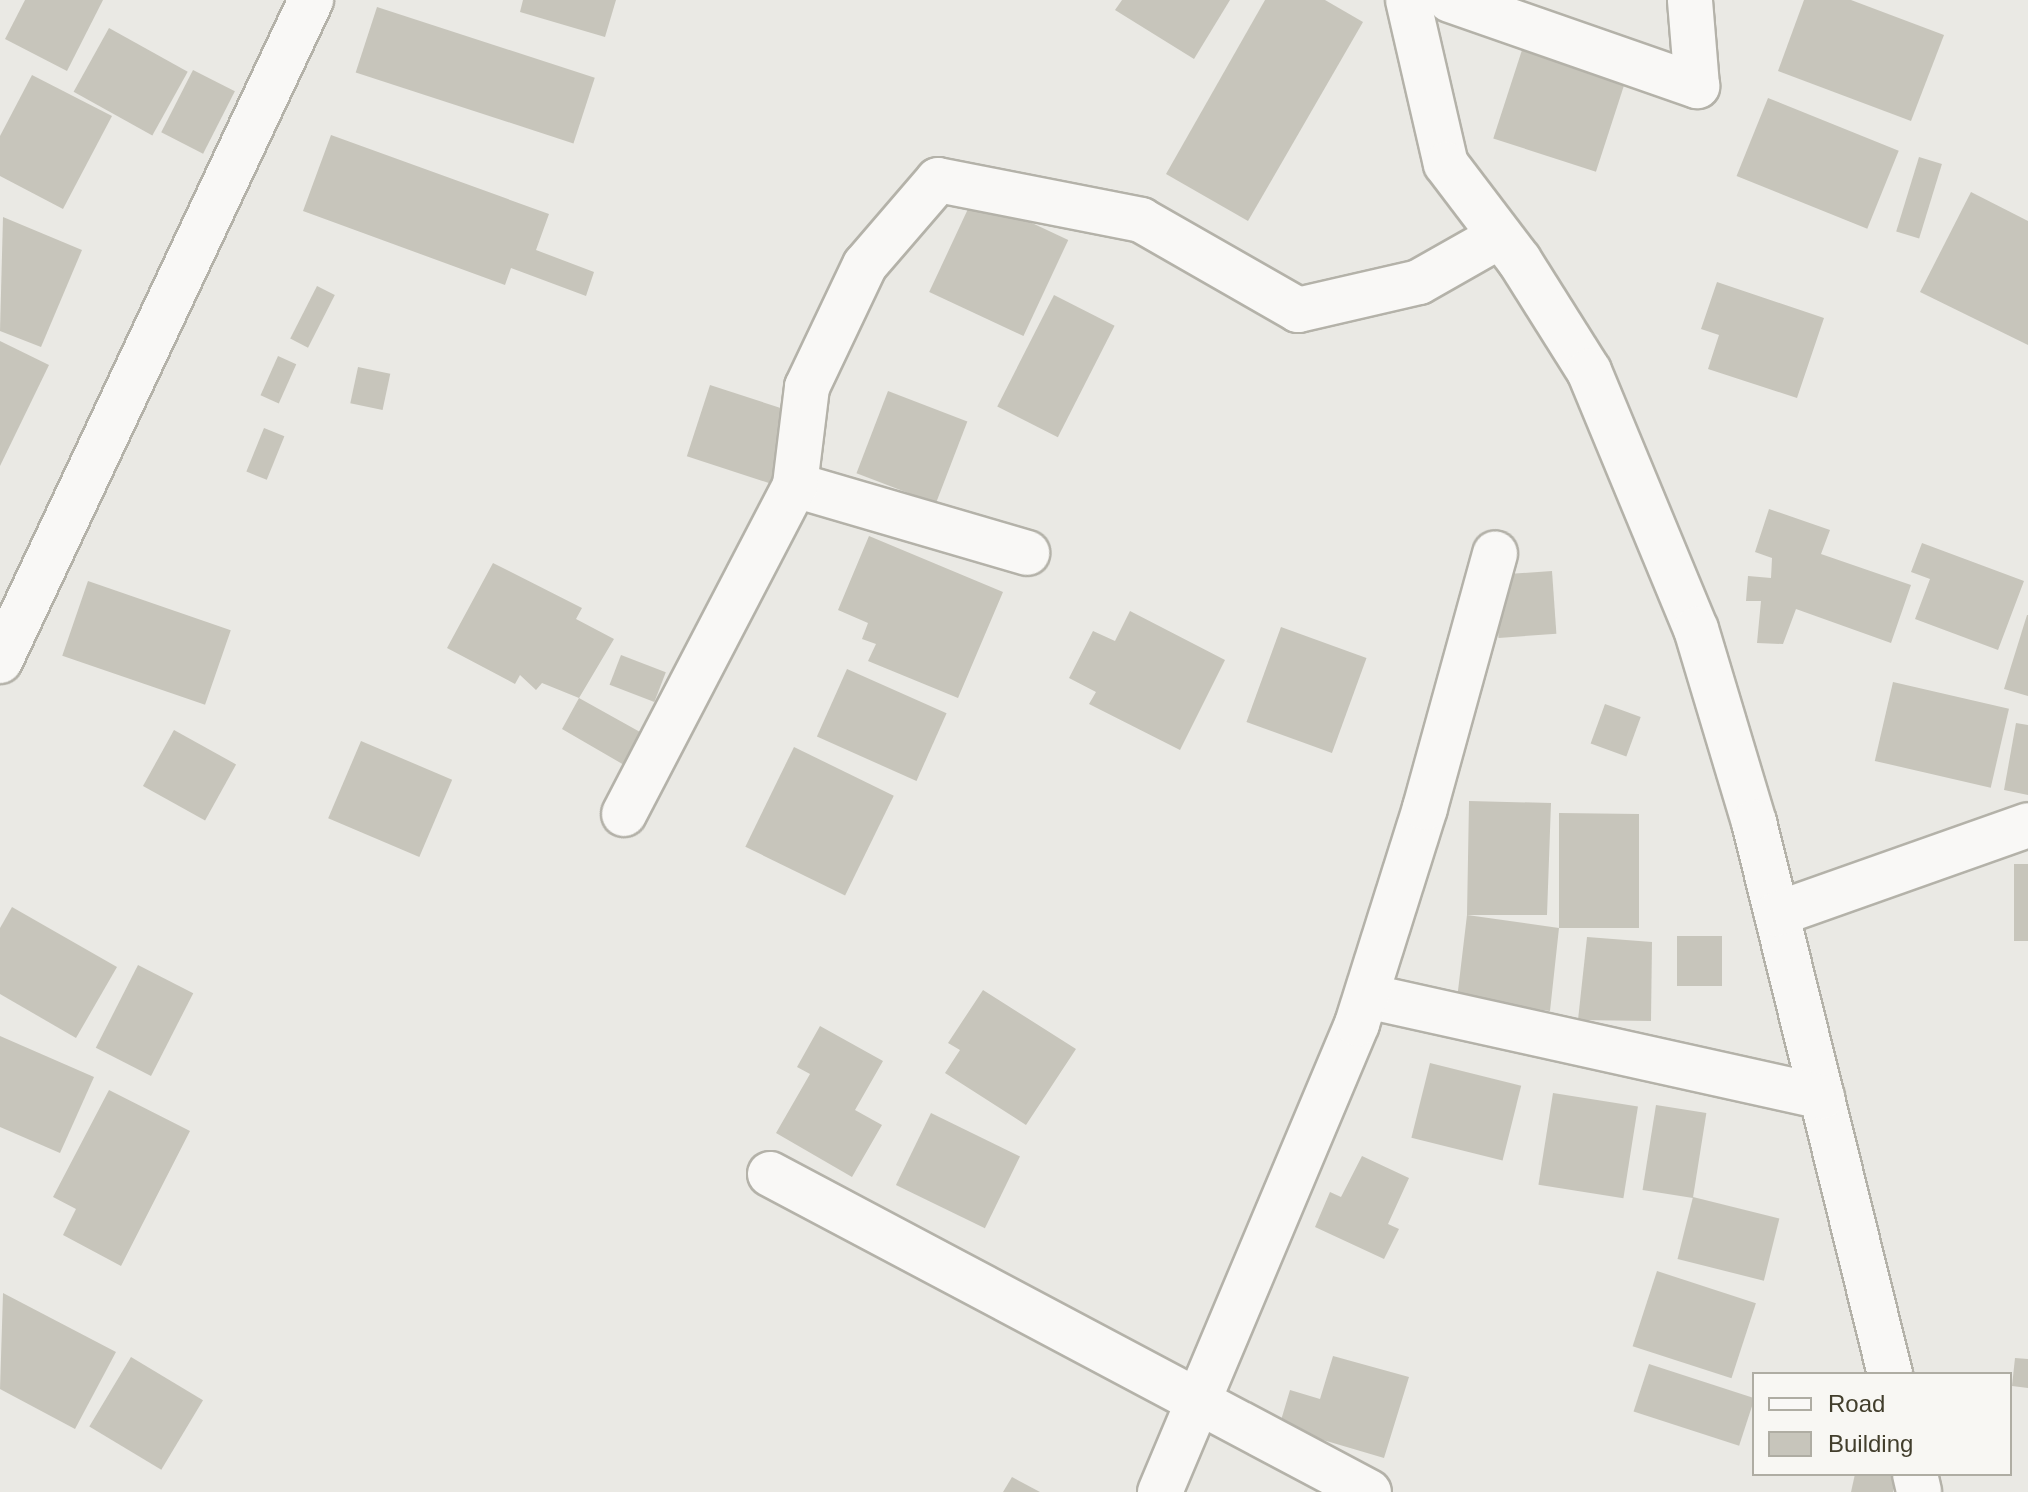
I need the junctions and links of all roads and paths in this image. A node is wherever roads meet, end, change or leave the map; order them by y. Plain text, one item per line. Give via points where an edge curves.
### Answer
1 (311, 0) edge
2 (1408, 0) edge
3 (1450, 0) edge
4 (1690, 0) edge
5 (1500, 236) junction
6 (795, 485) junction
7 (1027, 553) dead end
8 (1495, 553) dead end
9 (0, 661) edge
10 (624, 814) dead end
11 (2028, 825) edge
12 (1777, 914) junction
13 (1367, 996) junction
14 (1822, 1097) junction
15 (770, 1174) dead end
16 (1890, 1372) edge
17 (1200, 1402) junction
18 (1160, 1492) edge
19 (1369, 1492) edge

1 - 9 street
2 - 5 street via 1446,164
3 - 4 street via 1697,86
5 - 6 street via 1419,282 1298,310 1141,220 938,180 865,265 807,387
5 - 12 street via 1589,371 1696,629
6 - 7 street
6 - 10 street
8 - 13 street
11 - 12 street
12 - 14 street
13 - 14 street
13 - 17 street
14 - 16 street
15 - 17 street
17 - 18 street
17 - 19 street

